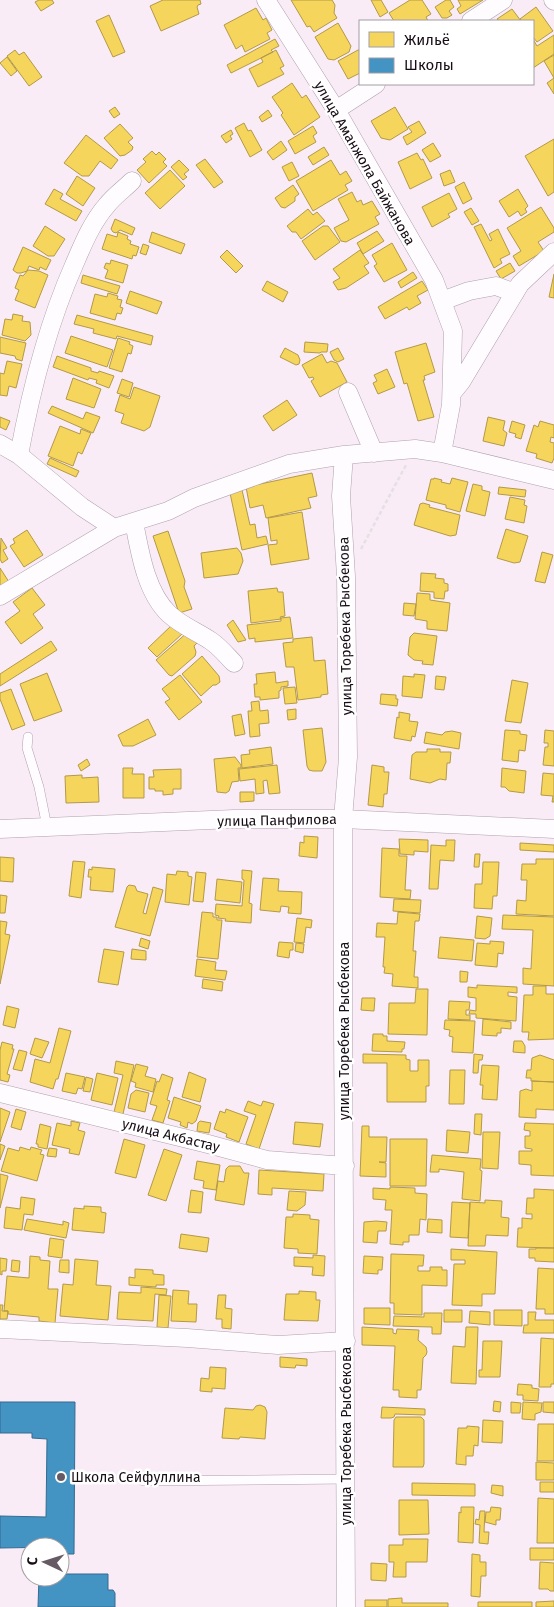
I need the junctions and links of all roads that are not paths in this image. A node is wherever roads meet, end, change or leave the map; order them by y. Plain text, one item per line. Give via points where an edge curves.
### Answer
1 (266, 0) edge
2 (503, 0) edge
3 (473, 20) edge
4 (374, 85) edge
5 (336, 110) junction
6 (132, 181) dead end
7 (554, 252) edge
8 (515, 293) junction
9 (442, 301) junction
10 (348, 392) dead end
11 (452, 393) junction
12 (7, 451) edge
13 (374, 453) junction
14 (442, 453) junction
15 (344, 455) junction
16 (554, 480) edge
17 (134, 522) junction
18 (114, 528) junction
19 (0, 596) edge
20 (234, 663) dead end
21 (28, 737) dead end
22 (343, 819) junction
23 (47, 827) junction
24 (0, 829) edge
25 (554, 829) edge
26 (0, 1093) edge
27 (344, 1166) junction
28 (0, 1329) edge
29 (346, 1341) junction
30 (346, 1479) junction
31 (143, 1481) dead end
32 (346, 1607) edge

1 - 5 street, улица Аманжола Байжанова
2 - 3 street
4 - 5 street
5 - 9 street, улица Аманжола Байжанова via 434,280
6 - 12 street via 107,205 88,232 61,293
7 - 8 street via 520,284
8 - 9 street via 496,286
8 - 11 street
9 - 11 street, улица Аманжола Байжанова via 453,331
10 - 13 street
11 - 14 street
12 - 18 street
13 - 14 street via 415,449
13 - 15 street
14 - 16 street
15 - 17 street via 289,464
15 - 22 street, улица Торебека Рысбекова via 341,496 346,576 348,757
17 - 18 street
17 - 20 street via 155,598 170,615 213,642
18 - 19 street
21 - 23 lane via 27,748
22 - 23 street, улица Панфилова via 234,819
22 - 25 street, улица Панфилова
22 - 27 street, улица Торебека Рысбекова
23 - 24 street, улица Панфилова
26 - 27 street, улица Акбастау via 267,1160
27 - 29 street, улица Торебека Рысбекова
28 - 29 street via 278,1345
29 - 30 street, улица Торебека Рысбекова
30 - 31 lane
30 - 32 street, улица Торебека Рысбекова

